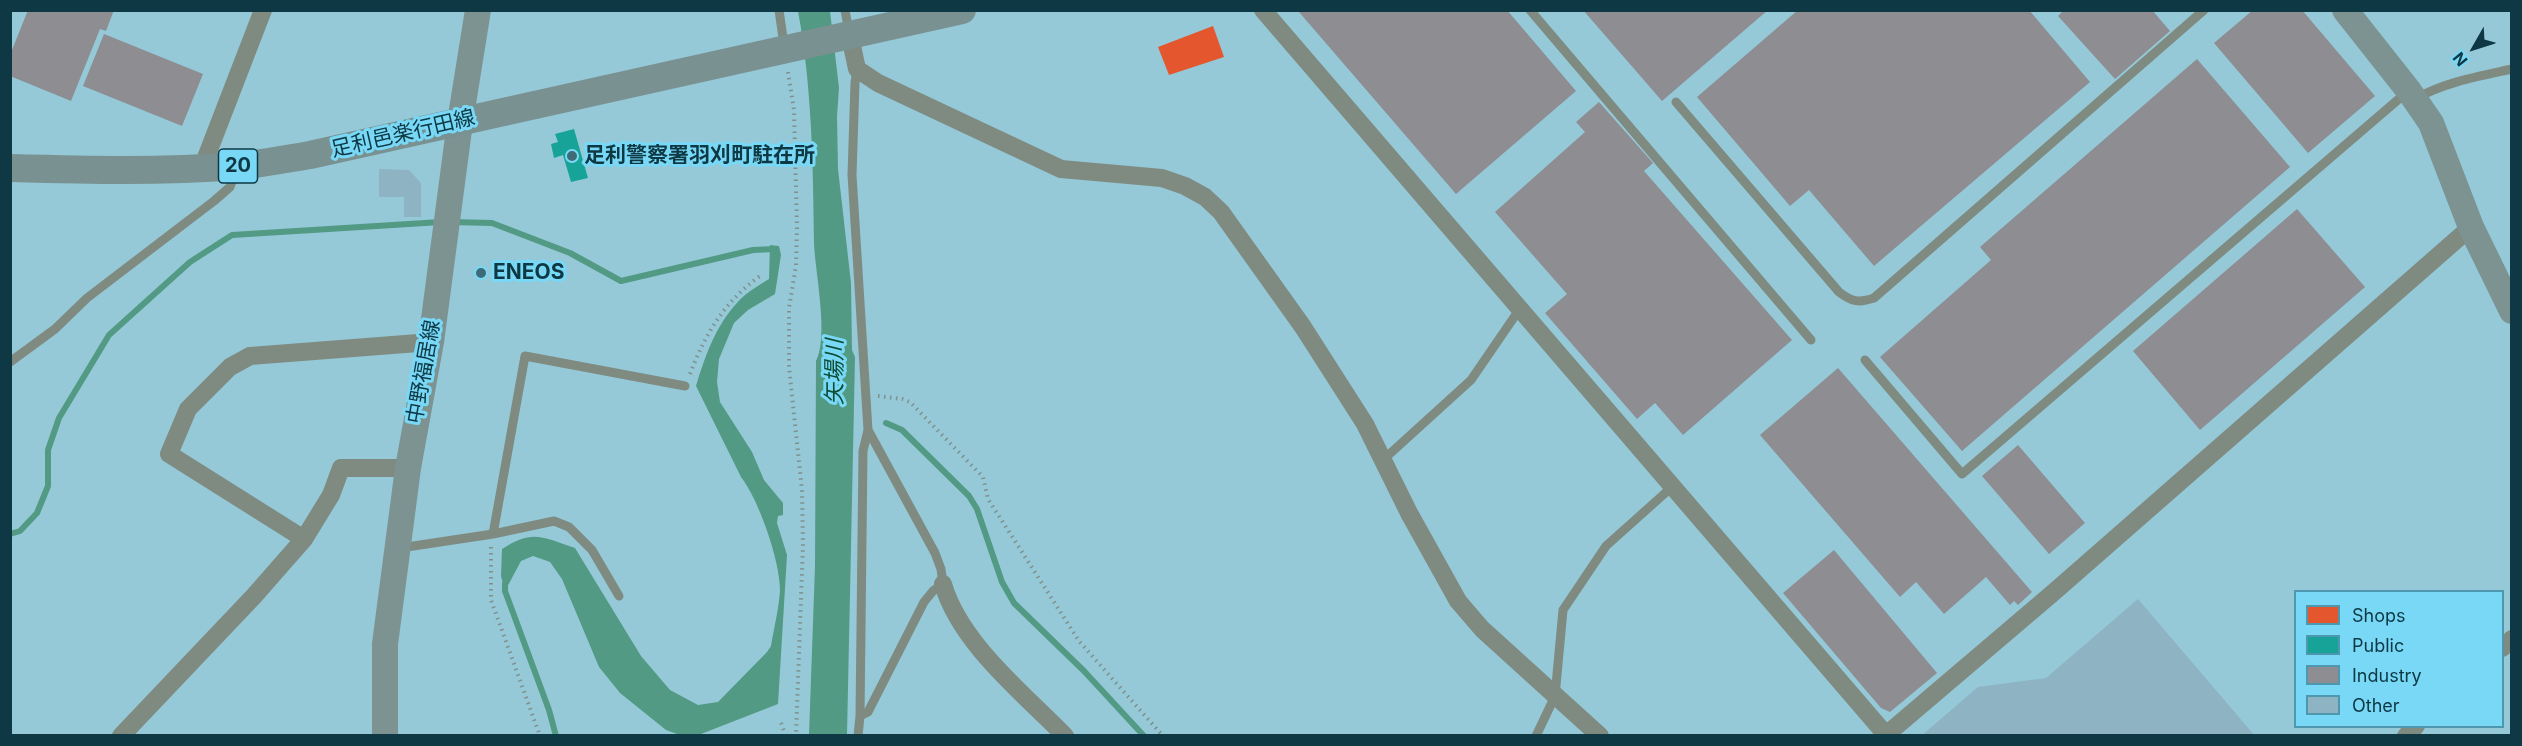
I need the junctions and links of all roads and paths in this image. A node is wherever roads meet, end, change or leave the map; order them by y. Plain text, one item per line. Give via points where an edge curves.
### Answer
1 (263, 10) edge
2 (478, 10) edge
3 (779, 10) edge
4 (962, 10) edge
5 (1263, 10) edge
6 (1530, 10) edge
7 (2204, 10) edge
8 (2345, 10) edge
9 (846, 28) edge
10 (787, 56) junction
11 (857, 69) junction
12 (2511, 69) edge
13 (2412, 95) junction
14 (1676, 102) dead end
15 (460, 122) junction
16 (239, 166) junction
17 (10, 168) edge
18 (202, 168) junction
19 (2471, 227) junction
20 (760, 276) dead end
21 (1519, 310) junction
22 (2511, 311) edge
23 (1810, 340) dead end
24 (430, 342) junction
25 (1865, 360) dead end
26 (10, 362) edge
27 (685, 386) joint
28 (865, 395) junction
29 (868, 430) junction
30 (1383, 460) junction
31 (408, 468) junction
32 (1673, 486) junction
33 (493, 534) junction
34 (304, 539) junction
35 (398, 549) junction
36 (943, 584) junction
37 (619, 596) dead end
38 (1555, 696) junction
39 (860, 716) junction
40 (781, 723) dead end
41 (121, 735) edge
42 (385, 735) edge
43 (540, 735) edge
44 (786, 735) edge
45 (796, 735) edge
46 (858, 735) edge
47 (1065, 735) edge
48 (1163, 735) edge
49 (1536, 735) edge
50 (1600, 735) edge
51 (1887, 735) edge

1 - 18 street
2 - 15 main road, 中野福居線
3 - 10 lane
4 - 9 main road, 20
5 - 21 street
6 - 23 lane
7 - 14 lane via 1874,298 1860,303 1839,292
8 - 13 main road
9 - 10 main road, 20
9 - 11 street
10 - 15 main road, 足利邑楽行田線 / 20
10 - 45 path via 794,110 796,228 789,367 802,490 803,544
11 - 28 lane via 852,175
11 - 30 street via 878,83 1061,169 1162,178 1205,197 1221,212 1303,327 1365,424
12 - 13 lane
13 - 19 main road via 2434,131
13 - 25 lane via 1962,474
15 - 16 main road, 足利邑楽行田線 / 20 via 310,155
15 - 24 main road, 中野福居線
16 - 18 main road, 足利邑楽行田線 / 20
16 - 26 lane via 230,187 214,201
17 - 18 main road, 足利邑楽行田線 / 20
19 - 22 main road
19 - 51 street
20 - 27 path via 730,300 714,321
21 - 30 lane via 1471,380
21 - 32 street
24 - 31 main road, 中野福居線
24 - 34 street via 250,356 230,367 188,409 169,454
27 - 33 lane via 525,356
28 - 29 lane
28 - 48 path via 910,402 983,477 988,499 1079,641
29 - 36 lane via 935,553
29 - 39 lane via 863,451
30 - 38 street via 1458,601 1482,629
31 - 34 street via 341,468 331,495
31 - 35 main road, 中野福居線
32 - 38 lane via 1606,546 1563,610
32 - 51 street
33 - 35 lane
33 - 37 lane via 554,521 569,527 592,550
33 - 43 path via 491,600
34 - 41 street
35 - 42 main road, 中野福居線 via 385,644
36 - 39 lane via 924,602 868,712
36 - 47 street via 953,611 977,646
38 - 49 lane
38 - 50 street
39 - 46 lane
40 - 44 path

